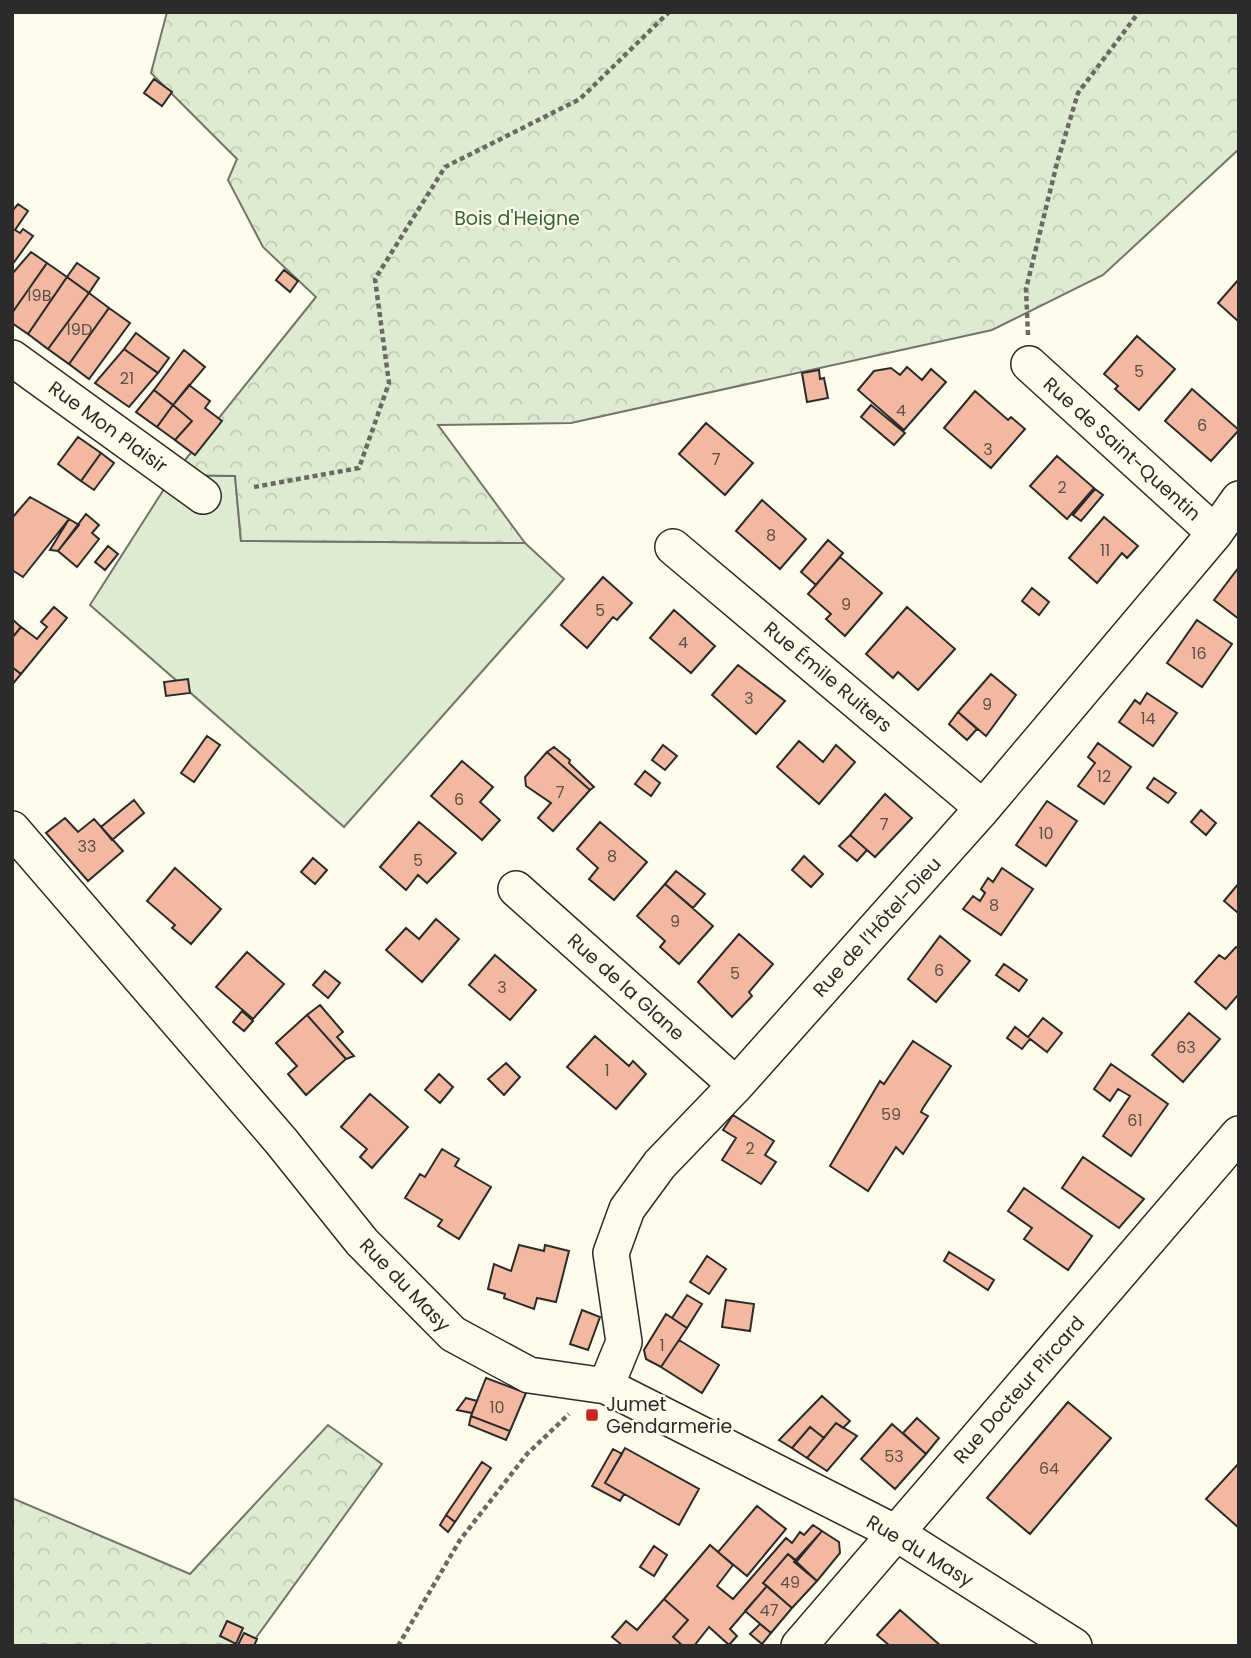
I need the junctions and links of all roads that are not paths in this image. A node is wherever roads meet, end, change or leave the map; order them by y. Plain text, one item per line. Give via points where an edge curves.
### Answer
1 (12, 358) edge
2 (1029, 364) road end
3 (203, 496) dead end
4 (1239, 499) edge
5 (1215, 533) junction
6 (673, 547) dead end
7 (983, 808) junction
8 (12, 829) edge
9 (516, 890) dead end
10 (736, 1085) junction
11 (1239, 1135) edge
12 (606, 1385) junction
13 (896, 1533) junction
14 (799, 1646) edge
15 (1074, 1646) edge

1 - 3 street, Rue Mon Plaisir
2 - 5 street, Rue de Saint-Quentin
4 - 5 street, Rue de l’Hôtel-Dieu
5 - 7 street, Rue de l’Hôtel-Dieu
6 - 7 street, Rue Émile Ruiters
7 - 10 street, Rue de l’Hôtel-Dieu
8 - 12 street, Rue du Masy via 281,1141 362,1242 453,1334 529,1375
9 - 10 street, Rue de la Glane
10 - 12 street, Rue de l’Hôtel-Dieu via 660,1164 627,1209 611,1253 624,1342
11 - 13 street, Rue Docteur Pircard
12 - 13 street, Rue du Masy
13 - 14 street, Rue Docteur Pircard
13 - 15 street, Rue du Masy

